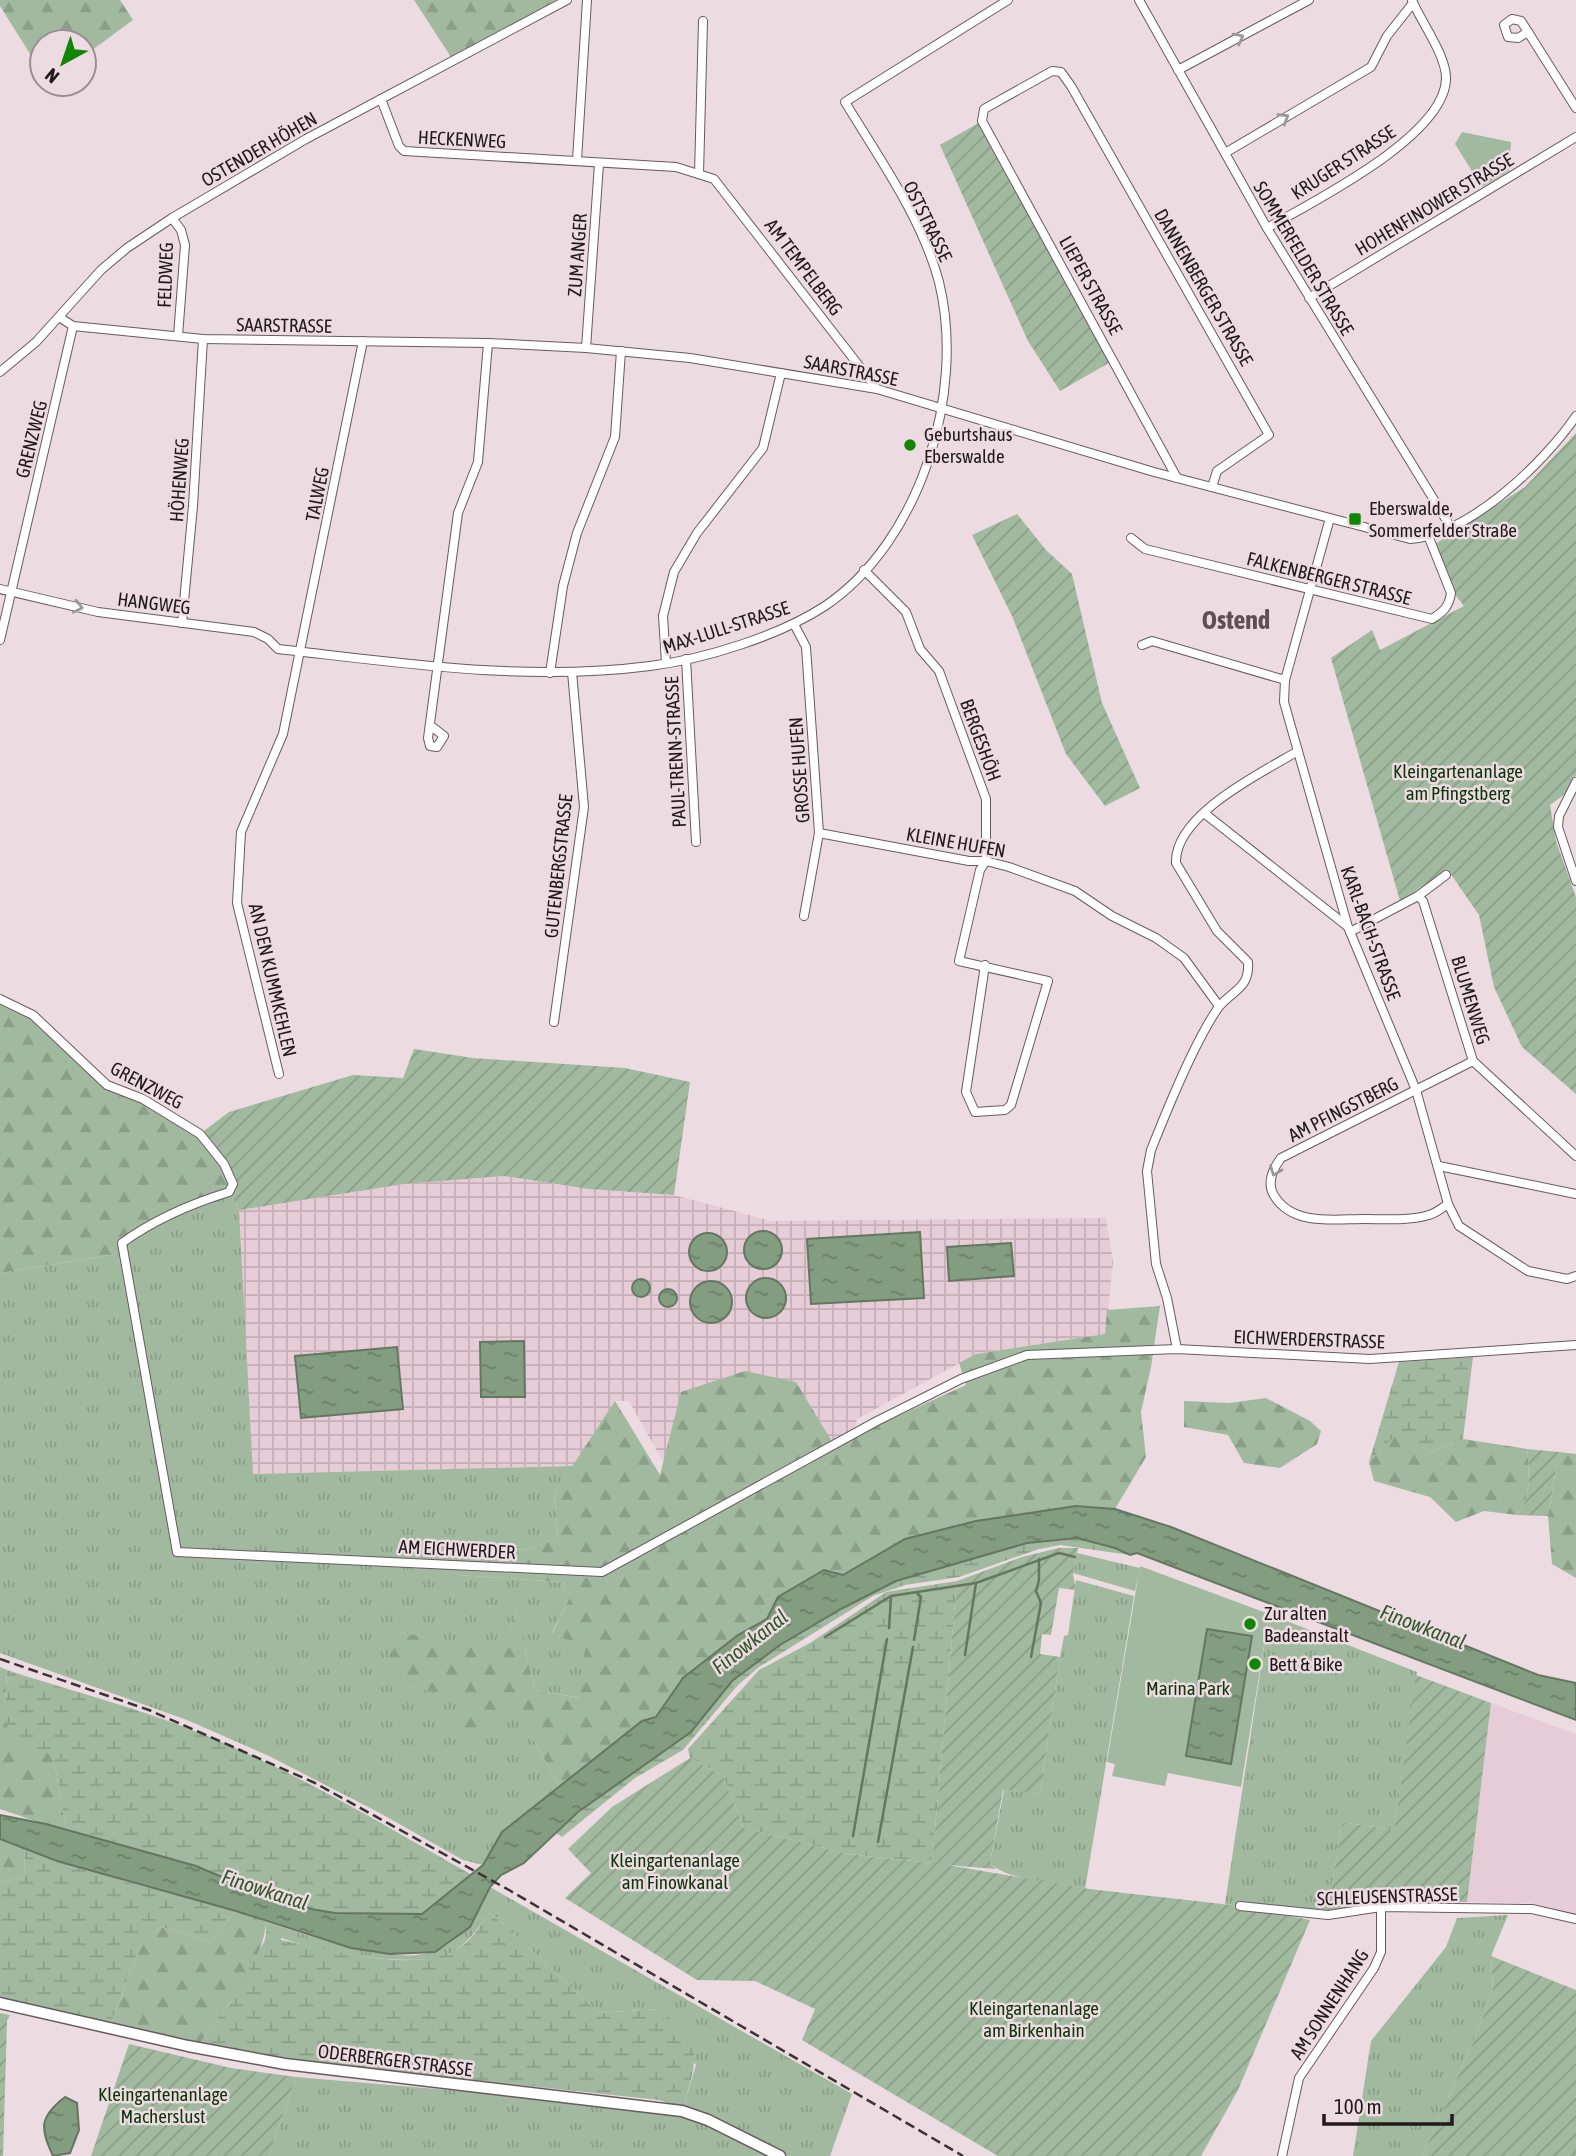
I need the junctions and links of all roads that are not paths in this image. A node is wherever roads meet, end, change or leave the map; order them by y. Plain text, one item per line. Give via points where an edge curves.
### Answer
1 (567, 0) edge
2 (587, 0) edge
3 (1009, 0) edge
4 (1139, 0) edge
5 (1309, 0) edge
6 (1413, 1) edge
7 (703, 21) dead end
8 (1528, 32) dead end
9 (1178, 70) junction
10 (381, 99) junction
11 (984, 108) joint
12 (1576, 108) edge
13 (1576, 137) edge
14 (1225, 153) junction
15 (577, 160) junction
16 (599, 164) junction
17 (699, 174) junction
18 (172, 218) junction
19 (1267, 229) junction
20 (1309, 298) junction
21 (60, 317) junction
22 (73, 326) junction
23 (178, 336) junction
24 (203, 339) junction
25 (363, 341) junction
26 (488, 343) junction
27 (586, 348) junction
28 (621, 351) junction
29 (0, 372) edge
30 (781, 373) junction
31 (877, 389) junction
32 (943, 407) junction
33 (1576, 416) edge
34 (1177, 478) junction
35 (1212, 487) junction
36 (1329, 518) junction
37 (1450, 526) junction
38 (1131, 538) dead end
39 (1429, 538) junction
40 (864, 570) junction
41 (0, 589) edge
42 (1311, 590) junction
43 (11, 592) junction
44 (182, 623) junction
45 (794, 624) junction
46 (0, 640) edge
47 (1142, 645) dead end
48 (301, 652) junction
49 (686, 659) junction
50 (666, 663) junction
51 (438, 667) junction
52 (572, 672) junction
53 (550, 673) junction
54 (1285, 680) junction
55 (431, 726) dead end
56 (1298, 751) junction
57 (1576, 782) edge
58 (1204, 814) junction
59 (819, 833) junction
60 (696, 842) dead end
61 (986, 861) junction
62 (1446, 875) dead end
63 (1576, 881) edge
64 (1418, 896) junction
65 (804, 916) dead end
66 (1349, 929) junction
67 (985, 965) junction
68 (0, 999) edge
69 (1219, 1006) junction
70 (554, 1021) dead end
71 (1472, 1061) junction
72 (279, 1074) dead end
73 (1416, 1090) junction
74 (1576, 1156) edge
75 (1439, 1166) junction
76 (233, 1184) joint
77 (1576, 1194) edge
78 (1448, 1204) junction
79 (1576, 1276) edge
80 (1576, 1345) edge
81 (1177, 1349) junction
82 (1124, 1351) joint
83 (1240, 1906) dead end
84 (1381, 1908) junction
85 (1576, 1919) edge
86 (0, 2003) edge
87 (780, 2156) edge
88 (1282, 2156) edge

1 - 10 street, OSTENDER HÖHEN
2 - 15 street
3 - 32 street, OSTSTRASSE via 845,102 909,214 936,275 946,322
4 - 9 street, SOMMERFELDER STRASSE
9 -> 5 street
14 -> 6 street via 1371,67
6 - 19 street, KRUGER STRASSE via 1446,76 1436,109 1387,156
7 - 17 street
8 - 12 street
9 - 14 street, SOMMERFELDER STRASSE
10 - 15 street, HECKENWEG via 404,151
10 - 18 street, OSTENDER HÖHEN
11 - 34 street, LIEPER STRASSE via 982,121
11 - 35 street, DANNENBERGER STRASSE via 1052,71 1061,72 1071,86 1269,435 1217,471
13 - 20 street, HOHENFINOWER STRASSE
14 - 19 street, SOMMERFELDER STRASSE
15 - 16 street, AM TEMPELBERG
16 - 17 street, AM TEMPELBERG via 676,167
16 - 27 street, ZUM ANGER
17 - 31 street, AM TEMPELBERG via 714,179 726,191
18 - 21 street, OSTENDER HÖHEN via 102,270
18 - 23 street, FELDWEG via 185,245
19 - 20 street, SOMMERFELDER STRASSE
20 - 37 street, SOMMERFELDER STRASSE
21 - 22 street, SAARSTRASSE
21 - 29 street, OSTENDER HÖHEN
22 - 23 street, SAARSTRASSE
22 - 43 street, GRENZWEG
23 - 24 street, SAARSTRASSE
24 - 25 street, SAARSTRASSE
24 - 44 street, HÖHENWEG
25 - 26 street, SAARSTRASSE
25 - 48 street, TALWEG
26 - 27 street, SAARSTRASSE
26 - 51 street via 478,462 458,513
27 - 28 street, SAARSTRASSE
28 - 30 street, SAARSTRASSE
28 - 53 street via 615,437 577,533 563,586
30 - 31 street, SAARSTRASSE
30 - 50 street, PAUL-TRENN-STRASSE via 763,448 697,533 674,572 663,616
31 - 32 street, SAARSTRASSE
32 - 34 street, SAARSTRASSE via 1032,438
32 - 40 street, MAX-LULL-STRASSE via 909,506
33 - 37 street via 1523,477
34 - 35 street, SAARSTRASSE
35 - 36 street, SAARSTRASSE
36 - 39 street, SAARSTRASSE via 1410,539
36 - 42 street, KARL-BACH-STRASSE
37 - 39 street
38 - 42 street, FALKENBERGER STRASSE via 1145,550
39 - 42 street, FALKENBERGER STRASSE via 1451,593 1450,603 1432,619
40 - 45 street, MAX-LULL-STRASSE via 827,604
40 - 61 street, BERGESHÖH via 906,612 920,649 939,671 986,799
41 - 43 street, HANGWEG
42 - 54 street, KARL-BACH-STRASSE
43 -> 44 street, HANGWEG via 98,612
43 - 46 street, GRENZWEG
44 - 48 street, HANGWEG via 254,632 278,649
45 - 49 street, MAX-LULL-STRASSE
45 - 59 street, GROSSE HUFEN via 806,647
47 - 54 street via 1152,641
48 - 51 street, MAX-LULL-STRASSE
48 - 72 street, AN DEN KUMMKEHLEN via 283,734 242,832 237,874 237,903
49 - 50 street, MAX-LULL-STRASSE
49 - 60 street, PAUL-TRENN-STRASSE
50 - 52 street, MAX-LULL-STRASSE
51 - 53 street, MAX-LULL-STRASSE
51 - 55 street
52 - 53 street, MAX-LULL-STRASSE
52 - 70 street, GUTENBERGSTRASSE via 584,807
54 - 56 street, KARL-BACH-STRASSE via 1284,702
56 - 58 street
56 - 66 street, KARL-BACH-STRASSE
57 - 63 street via 1558,827
58 - 66 street
58 - 69 street via 1184,831 1175,850 1176,863 1217,931 1248,962 1249,973 1244,985
59 - 61 street, KLEINE HUFEN
59 - 65 street, GROSSE HUFEN
61 - 67 street, BERGESHÖH via 959,961
61 - 69 street, KLEINE HUFEN via 1075,891 1156,938 1184,958
62 - 64 street
64 - 66 street
64 - 71 street, BLUMENWEG
66 - 73 street, KARL-BACH-STRASSE
67 - 67 street, BERGESHÖH via 965,1092 975,1112 1005,1110 1011,1104 1048,981
68 - 76 street, GRENZWEG via 33,1015 107,1085 143,1099 200,1133
69 - 81 street via 1160,1128 1147,1171 1156,1264
71 - 73 street, AM PFINGSTBERG
71 - 74 street, BLUMENWEG
73 - 75 street, KARL-BACH-STRASSE
73 -> 78 street, AM PFINGSTBERG via 1280,1158 1271,1176 1271,1191 1283,1208 1317,1219 1405,1219 1431,1214
75 - 77 street
75 - 78 street, KARL-BACH-STRASSE
76 - 82 street, AM EICHWERDER via 229,1192 149,1224 122,1243 177,1552 602,1572 961,1379 1027,1355
78 - 79 street, KARL-BACH-STRASSE via 1458,1226 1528,1271 1567,1279
80 - 81 street, EICHWERDERSTRASSE via 1370,1359
81 - 82 street, EICHWERDERSTRASSE
83 - 84 street, SCHLEUSENSTRASSE via 1328,1915
84 - 85 street, SCHLEUSENSTRASSE via 1532,1909
84 - 88 street, AM SONNENHANG via 1381,1952 1299,2078
86 - 87 main road, ODERBERGER STRASSE via 285,2064 682,2111

